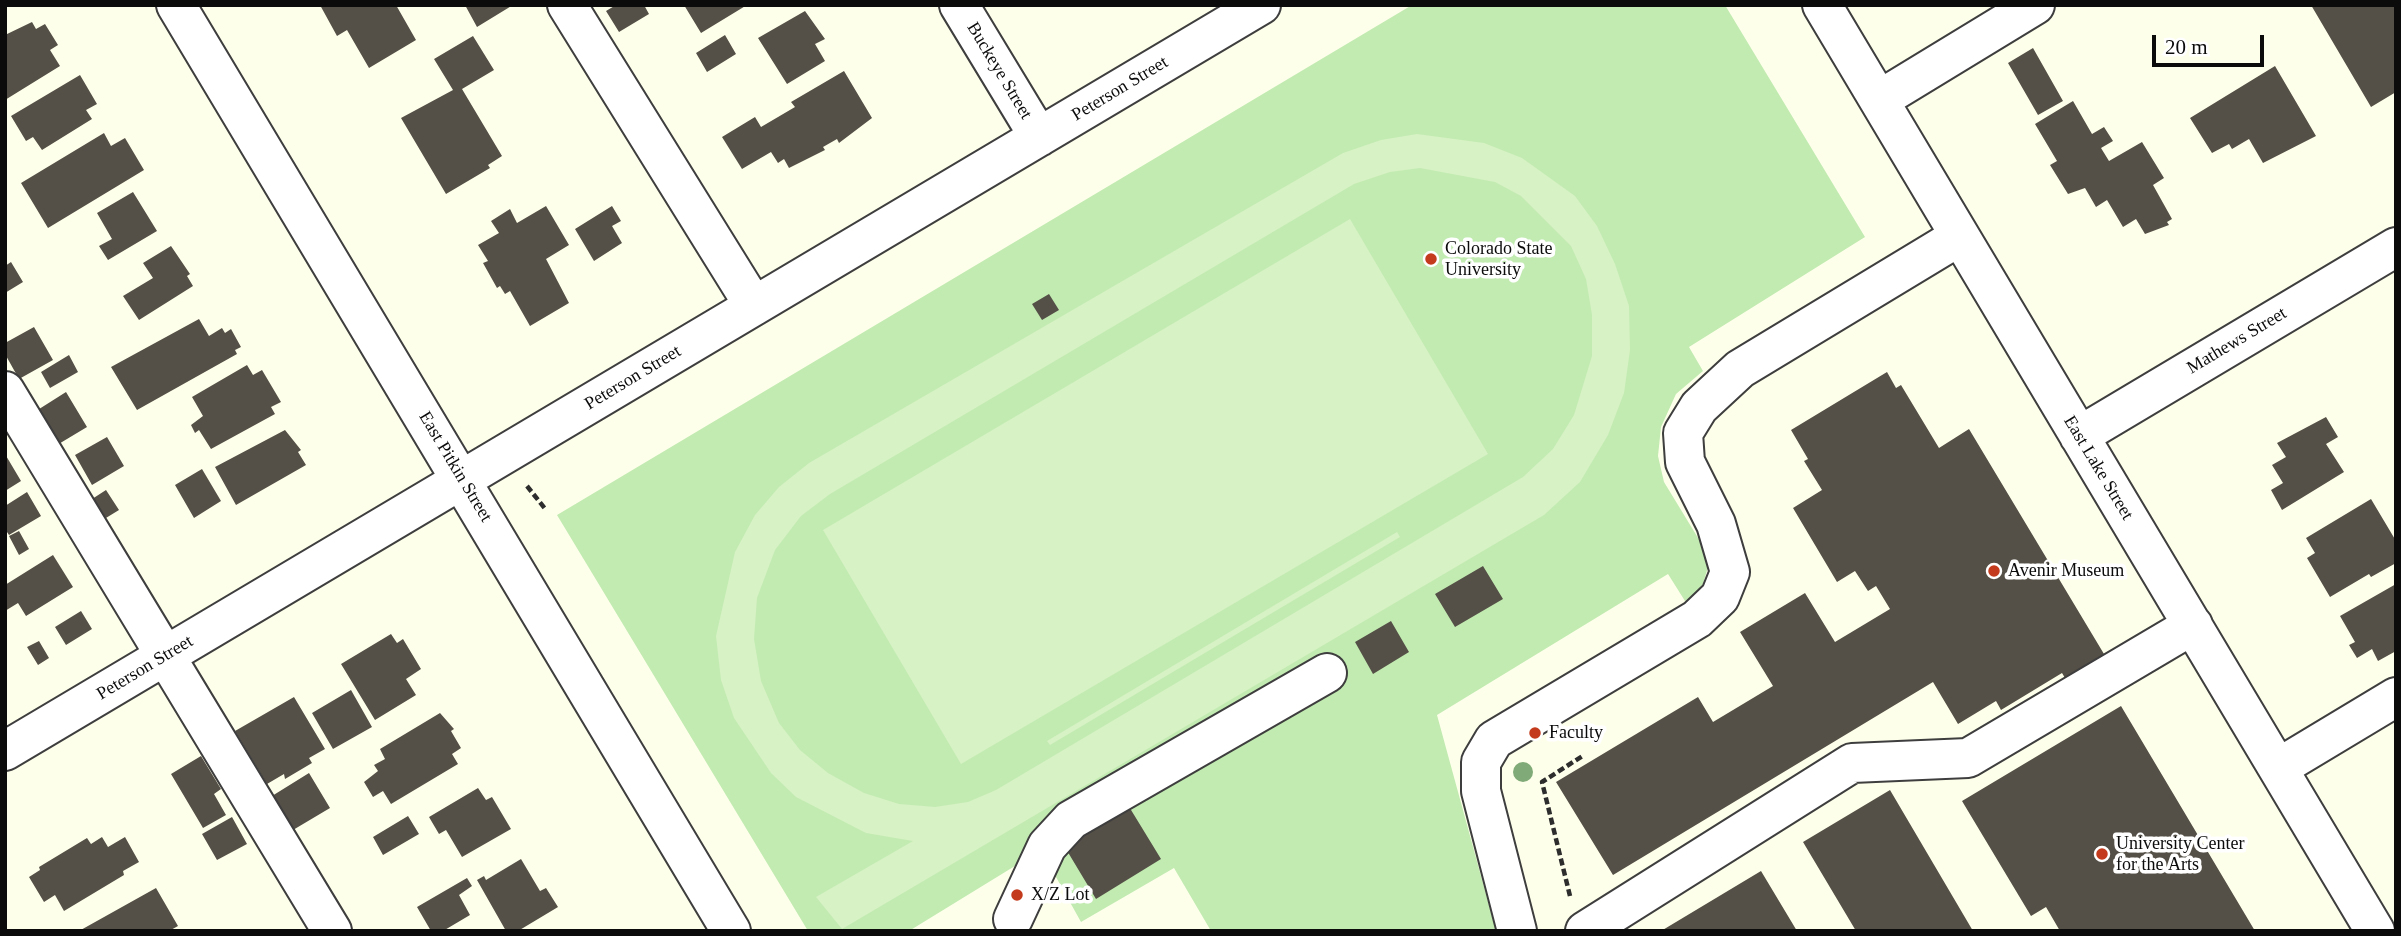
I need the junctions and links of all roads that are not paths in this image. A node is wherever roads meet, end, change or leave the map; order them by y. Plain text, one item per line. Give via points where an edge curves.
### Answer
1 (176, 5) edge
2 (566, 5) edge
3 (959, 5) edge
4 (1261, 5) edge
5 (1822, 5) edge
6 (2035, 5) edge
7 (1879, 100) junction
8 (1039, 137) junction
9 (1960, 236) junction
10 (2396, 247) edge
11 (754, 306) junction
12 (5, 391) edge
13 (2079, 436) junction
14 (463, 480) junction
15 (2193, 625) junction
16 (166, 655) junction
17 (1327, 673) dead end
18 (2396, 698) edge
19 (5, 751) edge
20 (2278, 768) junction
21 (1579, 917) edge
22 (1013, 919) dead end
23 (332, 931) edge
24 (731, 931) edge
25 (1517, 931) edge
26 (2375, 931) edge

1 - 14 street, East Pitkin Street
2 - 11 street
3 - 8 street, Buckeye Street
4 - 8 street, Peterson Street
5 - 7 street, East Lake Street
6 - 7 street
7 - 9 street, East Lake Street
8 - 11 street, Peterson Street
9 - 13 street, East Lake Street
9 - 25 street via 1740,369 1699,407 1683,433 1685,463 1716,524 1730,572 1720,597 1697,619 1494,740 1481,762 1481,791
10 - 13 street, Mathews Street
11 - 14 street, Peterson Street
12 - 16 street
13 - 15 street, East Lake Street
14 - 16 street, Peterson Street
14 - 24 street, East Pitkin Street
15 - 20 street, East Lake Street
15 - 21 street via 1968,758 1852,763
16 - 19 street, Peterson Street
16 - 23 street
17 - 22 street via 1071,820 1047,846
18 - 20 street
20 - 26 street, East Lake Street

